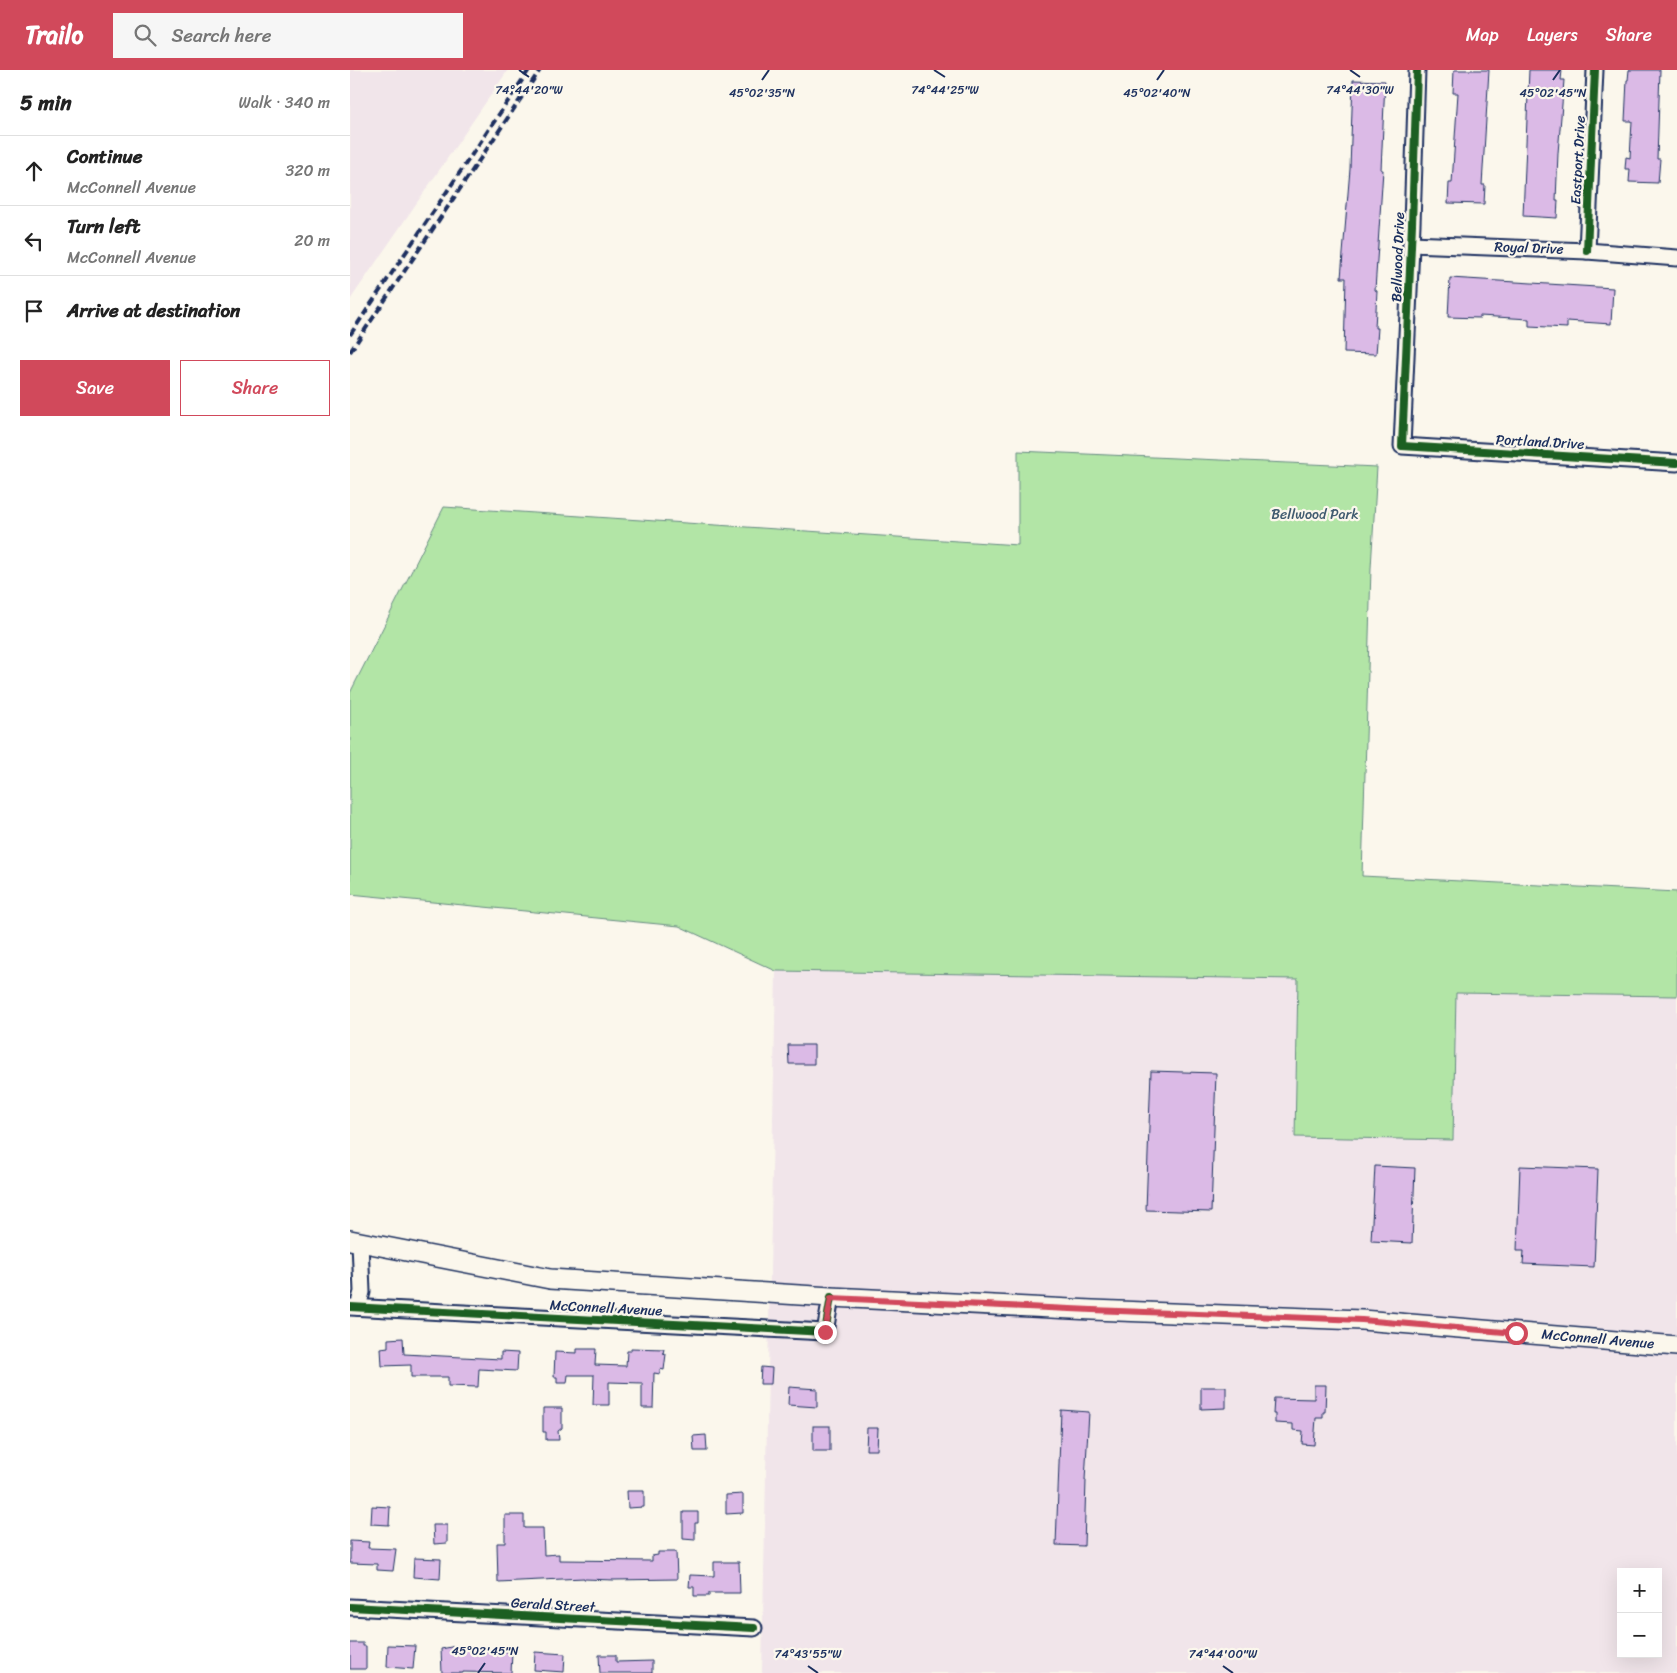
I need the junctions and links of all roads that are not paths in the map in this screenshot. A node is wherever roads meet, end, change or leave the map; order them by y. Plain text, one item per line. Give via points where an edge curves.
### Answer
1 (1417, 70) edge
2 (1595, 70) edge
3 (1411, 244) junction
4 (1586, 251) junction
5 (1677, 258) edge
6 (1402, 446) joint
7 (1677, 462) edge
8 (355, 1241) edge
9 (831, 1298) junction
10 (354, 1307) edge
11 (1677, 1346) edge
12 (350, 1607) edge
13 (754, 1628) dead end

1 - 3 street, Bellwood Drive
2 - 4 street, Eastport Drive
3 - 4 street, Royal Drive
3 - 6 street, Bellwood Drive
4 - 5 street, Royal Drive
6 - 7 street, Portland Drive
8 - 9 main road, McConnell Avenue via 550,1279
8 - 10 street via 362,1292
9 - 10 street, McConnell Avenue via 825,1332
9 - 11 main road, McConnell Avenue via 1362,1320
12 - 13 street, Gerald Street

